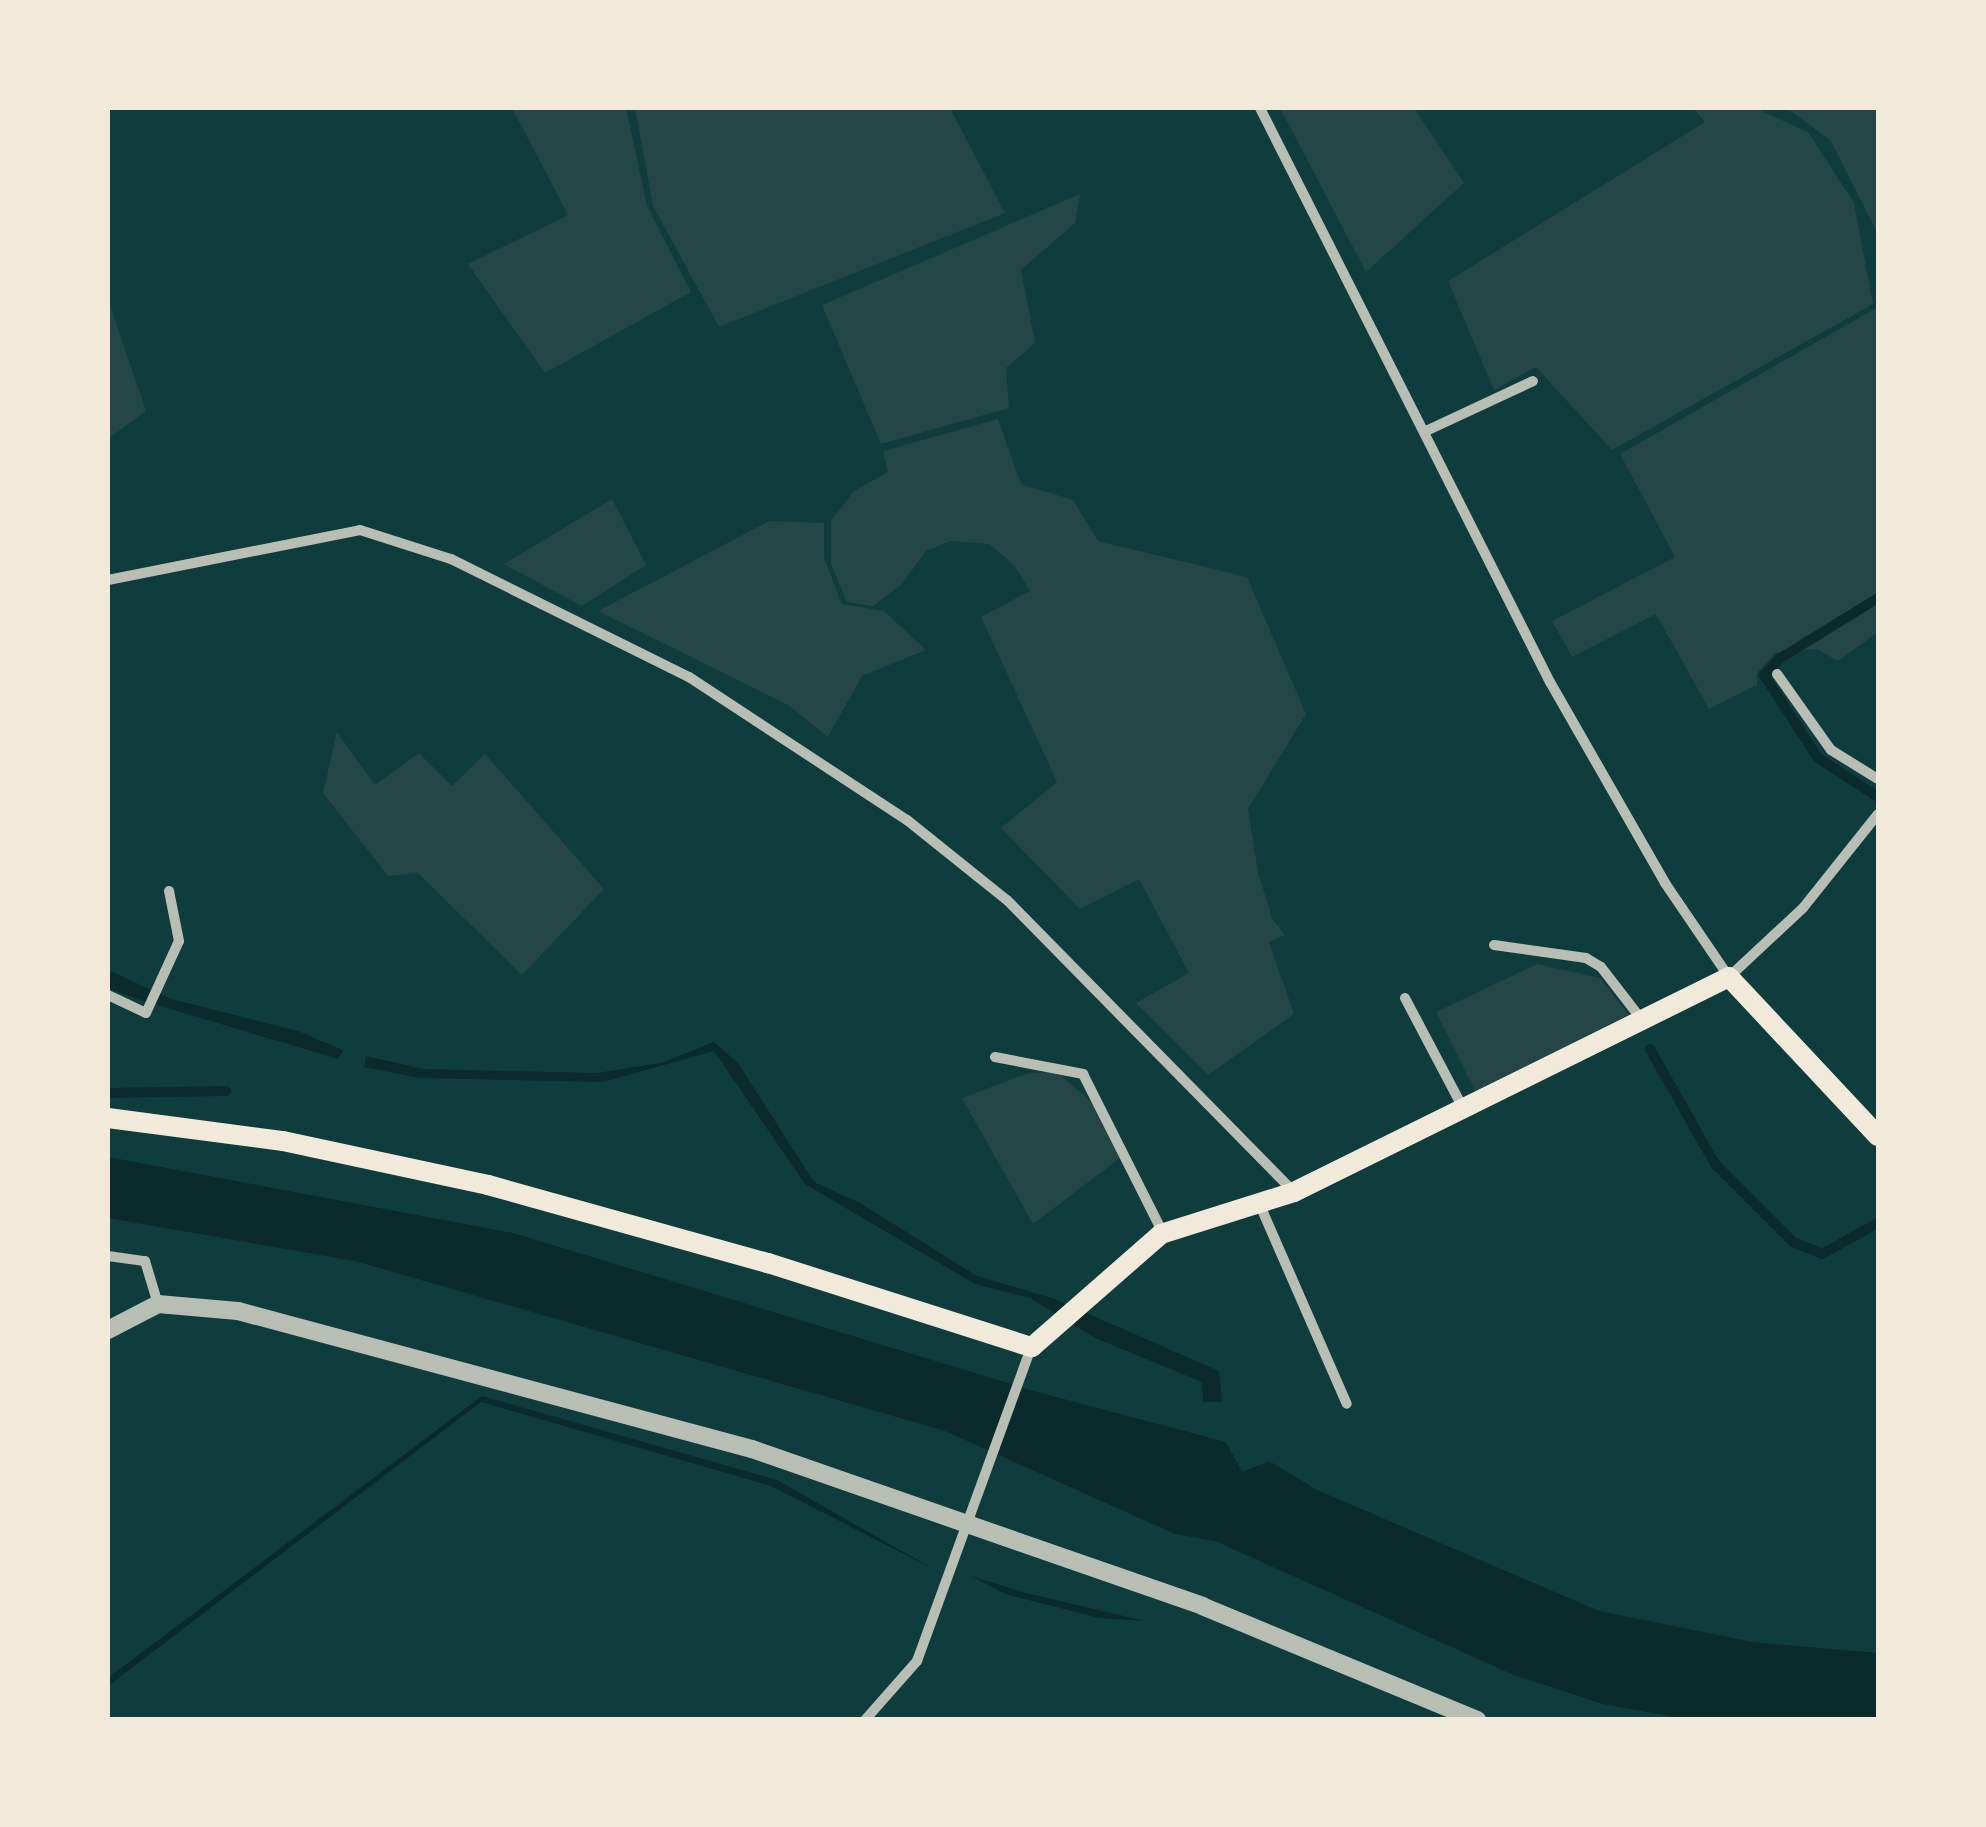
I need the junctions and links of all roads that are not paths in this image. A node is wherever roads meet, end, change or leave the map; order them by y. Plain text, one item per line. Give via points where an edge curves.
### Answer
1 (1260, 108) edge
2 (1533, 381) dead end
3 (1426, 431) junction
4 (108, 580) edge
5 (1778, 674) dead end
6 (1878, 779) edge
7 (1878, 814) edge
8 (169, 890) dead end
9 (1494, 945) dead end
10 (1729, 977) junction
11 (108, 996) edge
12 (1405, 998) dead end
13 (1642, 1020) junction
14 (995, 1057) dead end
15 (1463, 1109) junction
16 (108, 1118) edge
17 (1878, 1136) edge
18 (1294, 1192) junction
19 (1258, 1204) junction
20 (1163, 1234) junction
21 (108, 1256) edge
22 (158, 1304) junction
23 (108, 1330) edge
24 (1032, 1347) junction
25 (1347, 1404) dead end
26 (971, 1527) junction
27 (865, 1720) edge
28 (1477, 1720) edge

1 - 3 street
2 - 3 street
3 - 10 street via 1550,682 1665,883
4 - 18 street via 360,530 450,560 689,677 907,820 1007,900
5 - 6 street via 1831,750
7 - 10 street via 1803,908
8 - 11 street via 179,941 146,1014
9 - 13 street via 1586,958 1601,966
10 - 13 main road
10 - 17 main road
12 - 15 street
13 - 15 main road
14 - 20 street via 1083,1074 1102,1100
15 - 18 main road
16 - 24 main road via 282,1141 488,1185 768,1263
18 - 19 main road
19 - 20 main road
19 - 25 street
20 - 24 main road
21 - 22 street via 145,1261
22 - 23 street
22 - 26 street via 238,1311 457,1366 752,1449
24 - 26 street
26 - 27 street via 917,1661
26 - 28 street via 1202,1606

